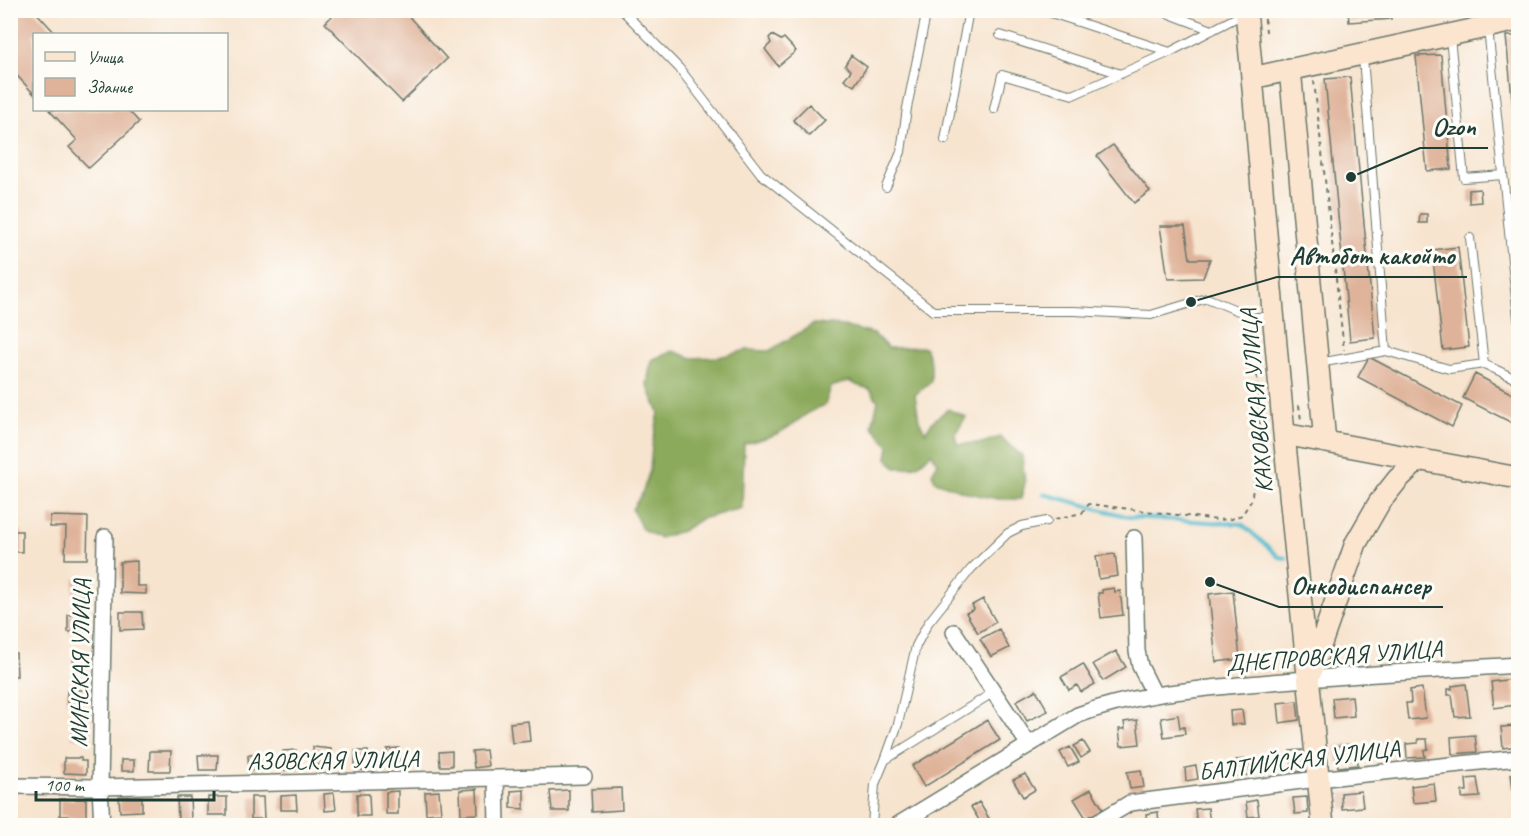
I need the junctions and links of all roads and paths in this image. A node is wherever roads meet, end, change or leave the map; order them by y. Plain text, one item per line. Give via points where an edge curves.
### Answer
1 (622, 10) edge
2 (927, 10) edge
3 (969, 10) edge
4 (1042, 10) edge
5 (1159, 10) edge
6 (1246, 11) edge
7 (1518, 20) edge
8 (1488, 26) junction
9 (1212, 30) junction
10 (1450, 34) junction
11 (1000, 35) dead end
12 (1170, 52) junction
13 (1362, 53) junction
14 (1290, 69) junction
15 (1121, 74) junction
16 (1252, 78) junction
17 (994, 109) dead end
18 (945, 140) dead end
19 (1503, 175) junction
20 (886, 187) dead end
21 (1470, 238) dead end
22 (1263, 317) junction
23 (1518, 319) edge
24 (1386, 351) junction
25 (1318, 363) junction
26 (1484, 364) junction
27 (1518, 381) edge
28 (1284, 434) junction
29 (1325, 442) junction
30 (1418, 460) junction
31 (1518, 478) edge
32 (1047, 521) joint
33 (105, 537) dead end
34 (1134, 538) dead end
35 (954, 632) dead end
36 (1518, 665) edge
37 (1308, 678) junction
38 (994, 692) junction
39 (1154, 694) junction
40 (1029, 745) junction
41 (1518, 758) edge
42 (885, 760) junction
43 (584, 776) dead end
44 (1317, 778) junction
45 (496, 779) junction
46 (10, 786) edge
47 (100, 786) junction
48 (102, 825) edge
49 (497, 825) edge
50 (872, 825) edge
51 (896, 825) edge
52 (1092, 825) edge
53 (1323, 825) edge

1 - 22 lane via 679,68 761,174 933,311 1151,315 1207,298
2 - 20 lane via 900,152
3 - 18 lane
4 - 12 lane
5 - 9 lane
6 - 9 lane
6 - 16 street, КАХОВСКАЯ УЛИЦА
7 - 8 street
8 - 10 street
8 - 19 lane
9 - 12 lane
10 - 13 street
10 - 19 lane via 1464,178
11 - 15 lane
12 - 15 lane
13 - 14 street
13 - 24 lane
14 - 16 street
14 - 25 street
15 - 17 lane via 1073,95 1002,75
16 - 22 street, КАХОВСКАЯ УЛИЦА
19 - 23 lane
21 - 26 lane
22 - 28 street, КАХОВСКАЯ УЛИЦА
22 - 32 path via 1261,442 1251,501 1242,515 1218,520 1089,504 1082,513
24 - 25 lane
24 - 26 lane via 1449,369
25 - 29 street
26 - 27 lane
28 - 29 street
28 - 37 street, КАХОВСКАЯ УЛИЦА
29 - 30 street
30 - 31 street
30 - 37 street via 1379,503 1356,543
32 - 42 lane via 1008,533 971,569 928,623 916,646 898,724
33 - 47 street, МИНСКАЯ УЛИЦА
34 - 39 street via 1137,651
35 - 38 street
36 - 37 street, ДНЕПРОВСКАЯ УЛИЦА
37 - 39 street, ДНЕПРОВСКАЯ УЛИЦА
37 - 44 street, КАХОВСКАЯ УЛИЦА
38 - 40 street
38 - 42 lane
39 - 40 street, ДНЕПРОВСКАЯ УЛИЦА via 1078,715
40 - 51 street, ДНЕПРОВСКАЯ УЛИЦА
41 - 44 street, БАЛТИЙСКАЯ УЛИЦА
42 - 50 lane via 875,784
43 - 45 street, АЗОВСКАЯ УЛИЦА
44 - 52 street, БАЛТИЙСКАЯ УЛИЦА via 1130,803
44 - 53 street, КАХОВСКАЯ УЛИЦА
45 - 47 street, АЗОВСКАЯ УЛИЦА
45 - 49 street
46 - 47 street, АЗОВСКАЯ УЛИЦА
47 - 48 street, МИНСКАЯ УЛИЦА

